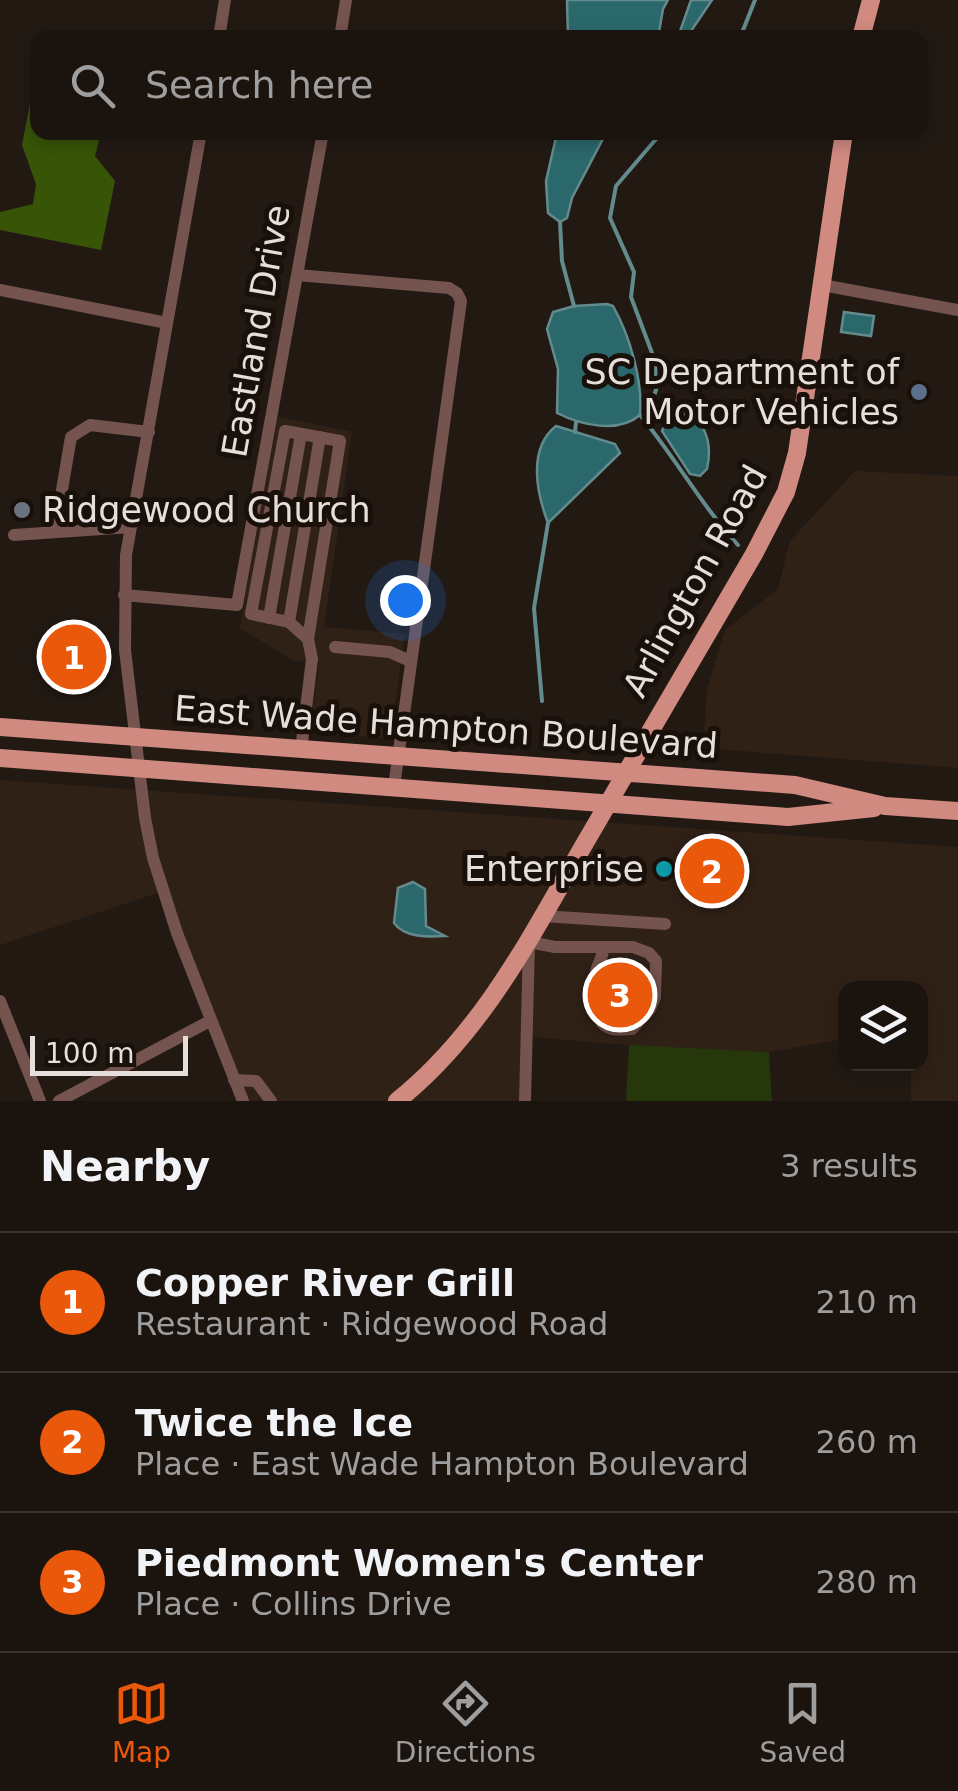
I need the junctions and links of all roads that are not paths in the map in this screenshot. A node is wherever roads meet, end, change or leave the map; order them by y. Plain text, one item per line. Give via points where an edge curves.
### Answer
1 (226, 0) edge
2 (346, 0) edge
3 (871, 0) edge
4 (220, 30) edge
5 (341, 30) edge
6 (863, 30) edge
7 (201, 140) edge
8 (321, 140) edge
9 (843, 140) edge
10 (297, 276) junction
11 (822, 286) junction
12 (0, 290) edge
13 (958, 310) edge
14 (167, 324) junction
15 (149, 432) junction
16 (301, 434) junction
17 (320, 437) junction
18 (131, 528) junction
19 (55, 531) junction
20 (14, 535) dead end
21 (263, 547) junction
22 (281, 550) junction
23 (301, 554) junction
24 (321, 558) junction
25 (124, 595) junction
26 (269, 618) junction
27 (289, 622) junction
28 (308, 639) junction
29 (335, 648) dead end
30 (410, 661) junction
31 (0, 727) edge
32 (136, 737) junction
33 (301, 750) junction
34 (396, 756) junction
35 (0, 758) edge
36 (140, 768) junction
37 (625, 773) junction
38 (394, 787) junction
39 (609, 802) junction
40 (885, 806) junction
41 (958, 811) edge
42 (543, 916) junction
43 (665, 924) dead end
44 (530, 942) junction
45 (603, 948) junction
46 (0, 1001) edge
47 (210, 1021) junction
48 (234, 1080) junction
49 (405, 1098) edge
50 (40, 1101) edge
51 (59, 1101) edge
52 (242, 1101) edge
53 (271, 1101) edge
54 (524, 1101) edge

1 - 4 street
2 - 5 street
3 - 6 main road
7 - 14 street
8 - 10 street, Eastland Drive
9 - 11 main road, Arlington Road
10 - 25 street, Eastland Drive via 237,605
10 - 30 street via 449,288 460,297
11 - 13 street
11 - 37 main road, Arlington Road via 786,492
12 - 14 street
14 - 15 street
15 - 18 street
15 - 19 street via 90,426 71,437
16 - 17 street
16 - 21 street via 285,431
16 - 22 street
17 - 23 street
17 - 24 street via 340,440
18 - 19 street
18 - 25 street
19 - 20 street
21 - 22 street
21 - 26 street via 251,614
22 - 23 street
22 - 26 street
23 - 24 street
23 - 27 street
24 - 28 street
25 - 32 street
26 - 27 street
27 - 28 street
28 - 33 street via 312,659
29 - 30 street via 390,652
30 - 34 street
31 - 32 main road, East Wade Hampton Boulevard
32 - 33 main road, East Wade Hampton Boulevard
32 - 36 street
33 - 34 main road, East Wade Hampton Boulevard
34 - 37 main road, East Wade Hampton Boulevard
34 - 38 street
35 - 36 main road, East Wade Hampton Boulevard
36 - 38 main road, East Wade Hampton Boulevard
36 - 47 street via 156,866
37 - 39 main road, Arlington Road
37 - 40 main road, East Wade Hampton Boulevard via 795,785
38 - 39 main road, East Wade Hampton Boulevard
39 - 40 main road, East Wade Hampton Boulevard via 788,817
39 - 42 main road, Arlington Road
40 - 41 main road, East Wade Hampton Boulevard
42 - 43 street
42 - 44 main road, Arlington Road
44 - 45 street
44 - 49 main road, Arlington Road via 462,1040
44 - 54 street
45 - 45 street via 633,947 656,961 654,998 632,1029 610,1029 597,1016
46 - 50 street
47 - 48 street
47 - 51 street
48 - 52 street
48 - 53 street via 256,1081

